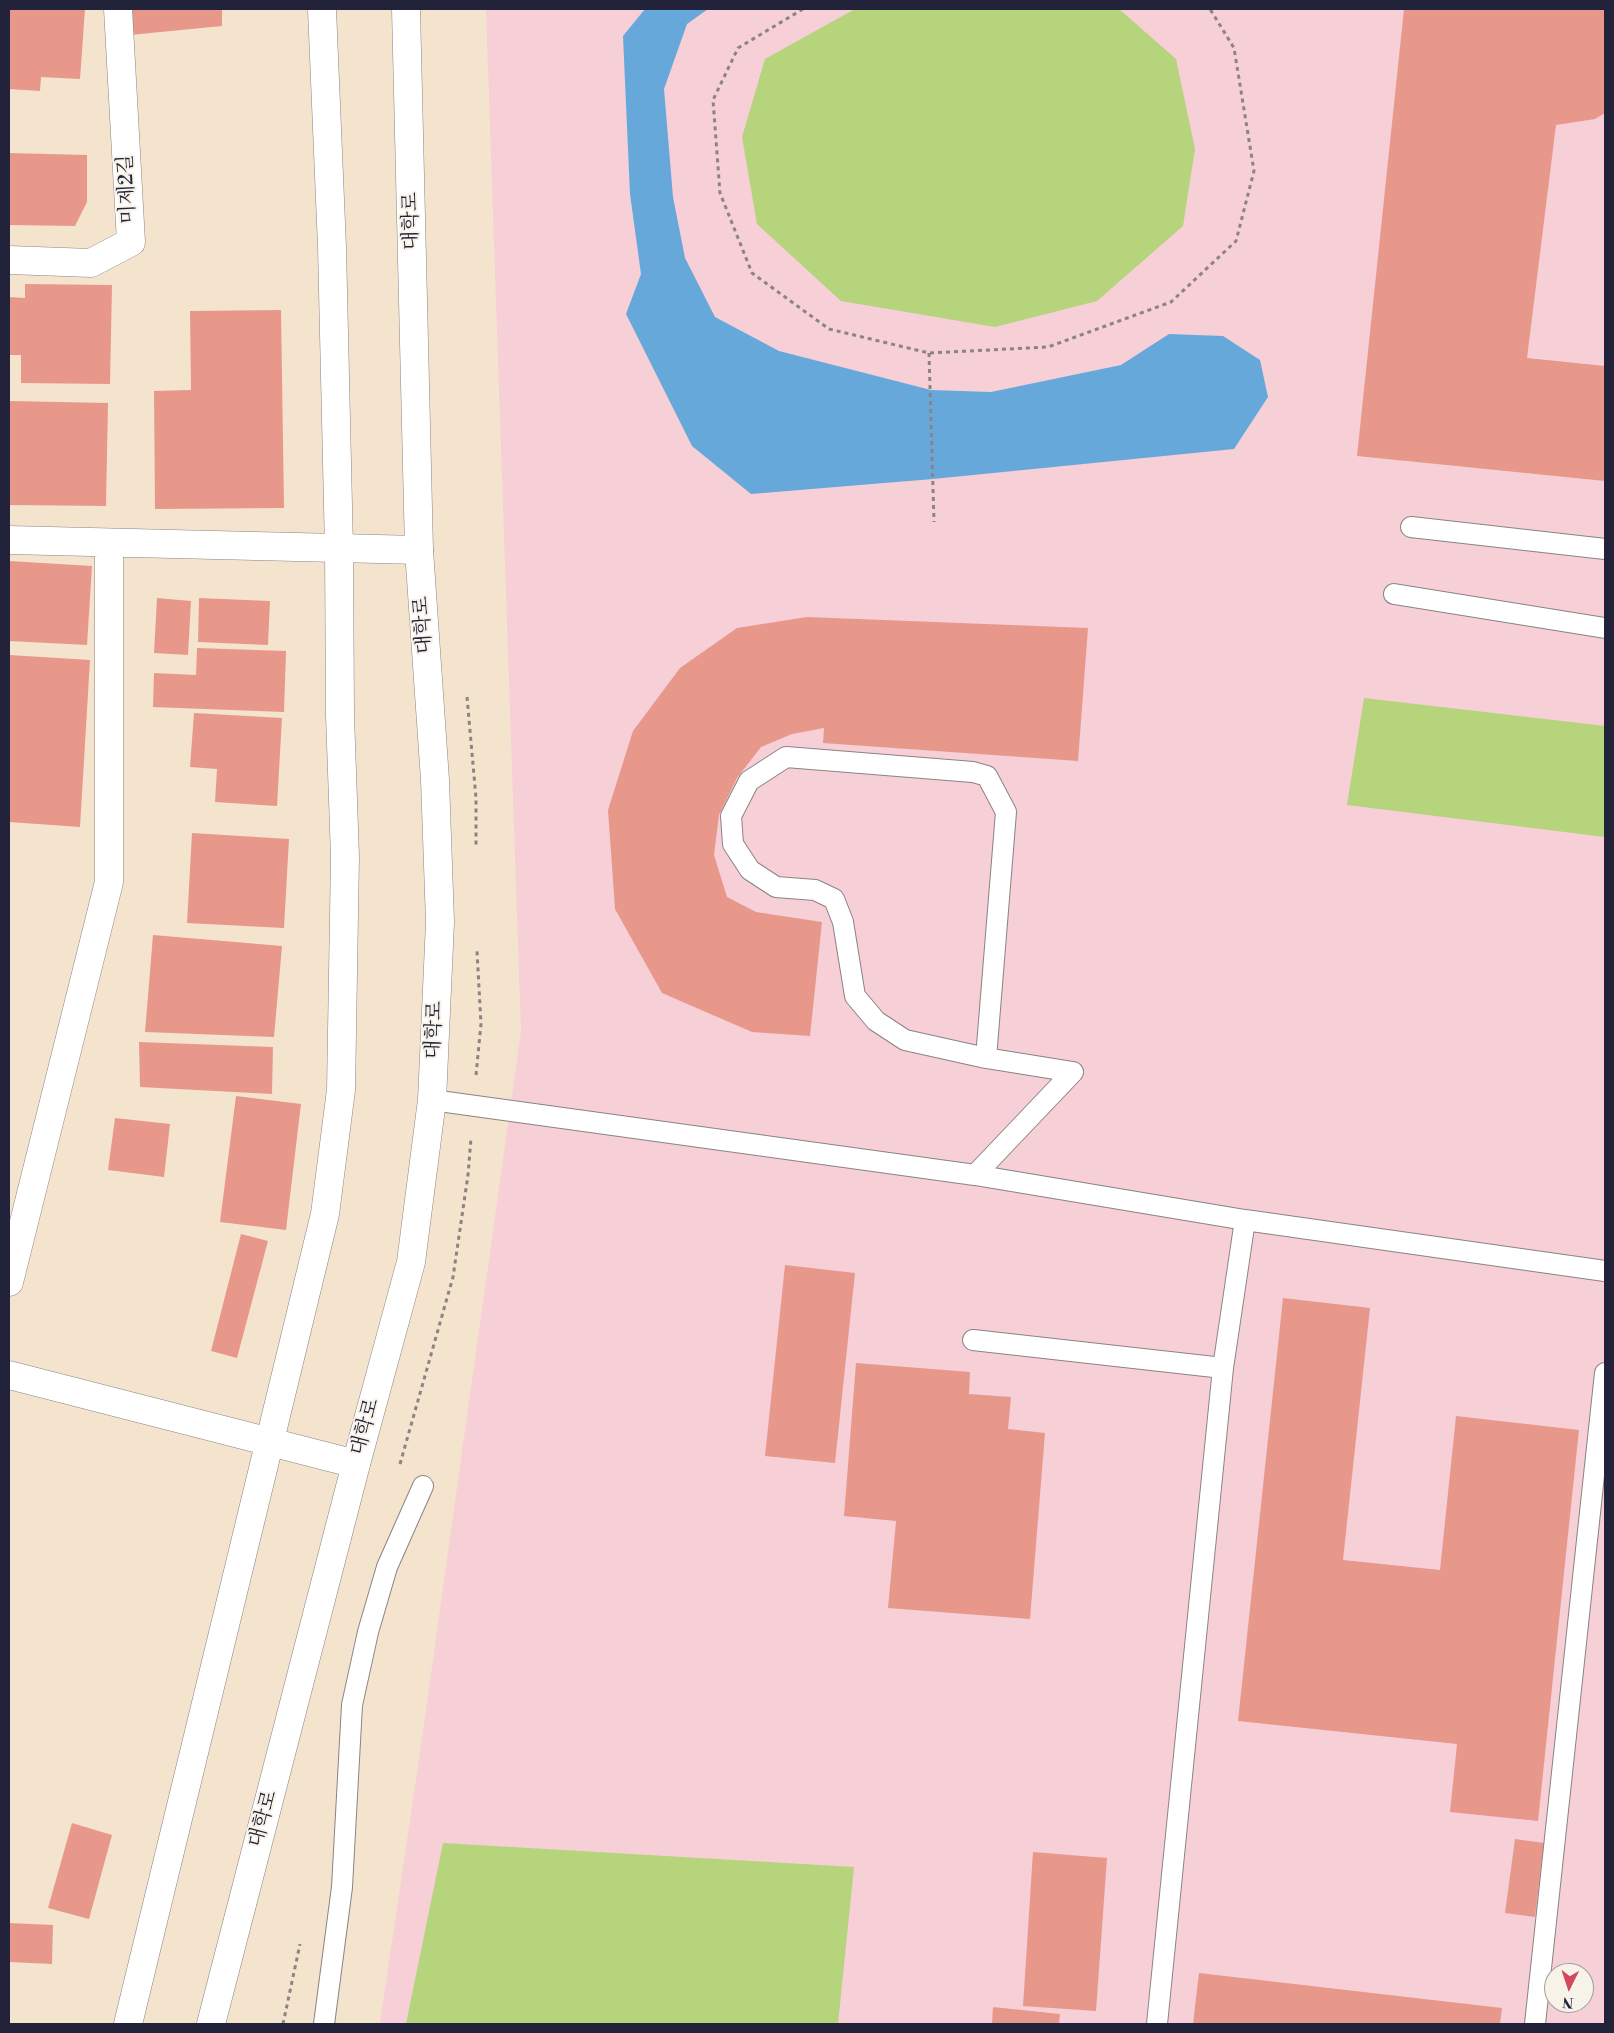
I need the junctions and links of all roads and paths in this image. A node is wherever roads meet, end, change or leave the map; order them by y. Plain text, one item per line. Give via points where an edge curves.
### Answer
1 (118, 9) edge
2 (322, 9) edge
3 (406, 9) edge
4 (802, 9) edge
5 (1210, 9) edge
6 (9, 260) edge
7 (930, 353) junction
8 (934, 522) dead end
9 (1411, 527) dead end
10 (9, 540) edge
11 (109, 544) junction
12 (339, 549) junction
13 (1605, 549) edge
14 (419, 550) junction
15 (1394, 594) dead end
16 (1605, 628) edge
17 (986, 1058) junction
18 (432, 1100) junction
19 (975, 1175) junction
20 (1245, 1220) junction
21 (1605, 1271) edge
22 (9, 1282) edge
23 (973, 1340) dead end
24 (1223, 1368) junction
25 (1605, 1373) edge
26 (9, 1375) edge
27 (269, 1442) junction
28 (356, 1464) junction
29 (423, 1486) dead end
30 (128, 2024) edge
31 (211, 2024) edge
32 (324, 2024) edge
33 (1157, 2024) edge
34 (1535, 2024) edge

1 - 6 street, 미제2길 via 131,242 91,263
2 - 12 street via 332,247
3 - 14 street, 대학로
4 - 7 path via 738,48 713,100 720,193 752,273 829,329
5 - 7 path via 1234,48 1254,171 1236,242 1170,302 1048,347
7 - 8 path
9 - 13 lane
10 - 11 street
11 - 12 street
11 - 22 street via 109,882
12 - 14 street
12 - 27 street via 345,857 341,1090 325,1214
14 - 18 street, 대학로 via 435,780 440,922
15 - 16 lane
17 - 17 lane via 905,1040 876,1021 855,996 843,922 834,899 815,890 776,887 750,870 733,844 731,816 749,781 786,757 973,772 987,776 1006,812
17 - 19 lane via 1073,1072
18 - 19 lane
18 - 28 street, 대학로 via 411,1262
19 - 20 lane
20 - 21 lane
20 - 24 lane
23 - 24 lane
24 - 33 lane
25 - 34 lane
26 - 27 street
27 - 28 street
27 - 30 street
28 - 31 street, 대학로
29 - 32 lane via 387,1567 352,1705 342,1887

